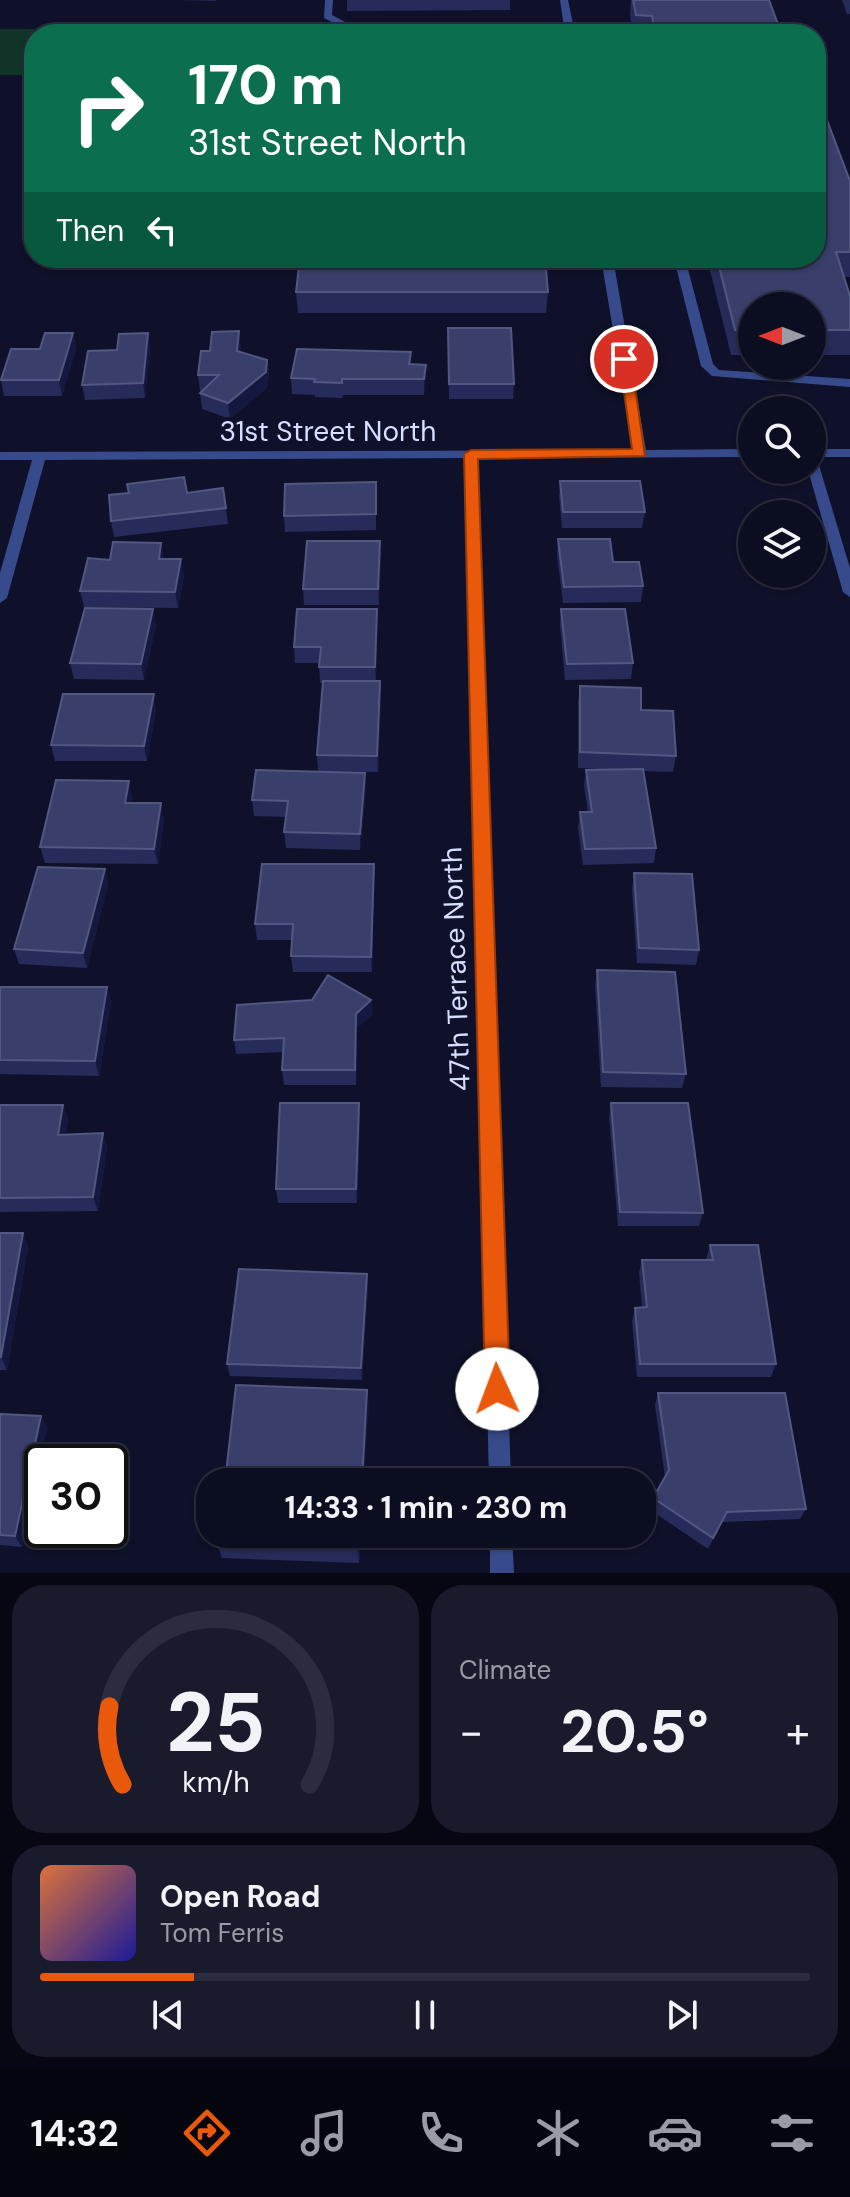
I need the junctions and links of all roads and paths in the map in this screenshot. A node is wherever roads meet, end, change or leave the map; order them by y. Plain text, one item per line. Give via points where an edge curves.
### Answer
1 (329, 0) edge
2 (564, 0) edge
3 (341, 24) edge
4 (568, 24) edge
5 (609, 268) edge
6 (682, 268) edge
7 (850, 383) edge
8 (640, 453) junction
9 (738, 453) edge
10 (826, 453) edge
11 (850, 453) edge
12 (471, 454) junction
13 (0, 456) edge
14 (40, 456) junction
15 (818, 484) edge
16 (850, 592) edge
17 (0, 598) edge
18 (500, 1468) edge
19 (501, 1548) edge
20 (502, 1573) edge

1 - 3 street via 327,16
2 - 4 street
5 - 8 street
6 - 7 street via 707,366 716,373
8 - 9 street, 31st Street North
8 - 12 street, 31st Street North
10 - 11 street
12 - 14 street, 31st Street North
12 - 18 street, 47th Terrace North
13 - 14 street, 31st Street North
14 - 17 street
15 - 16 street
19 - 20 street

